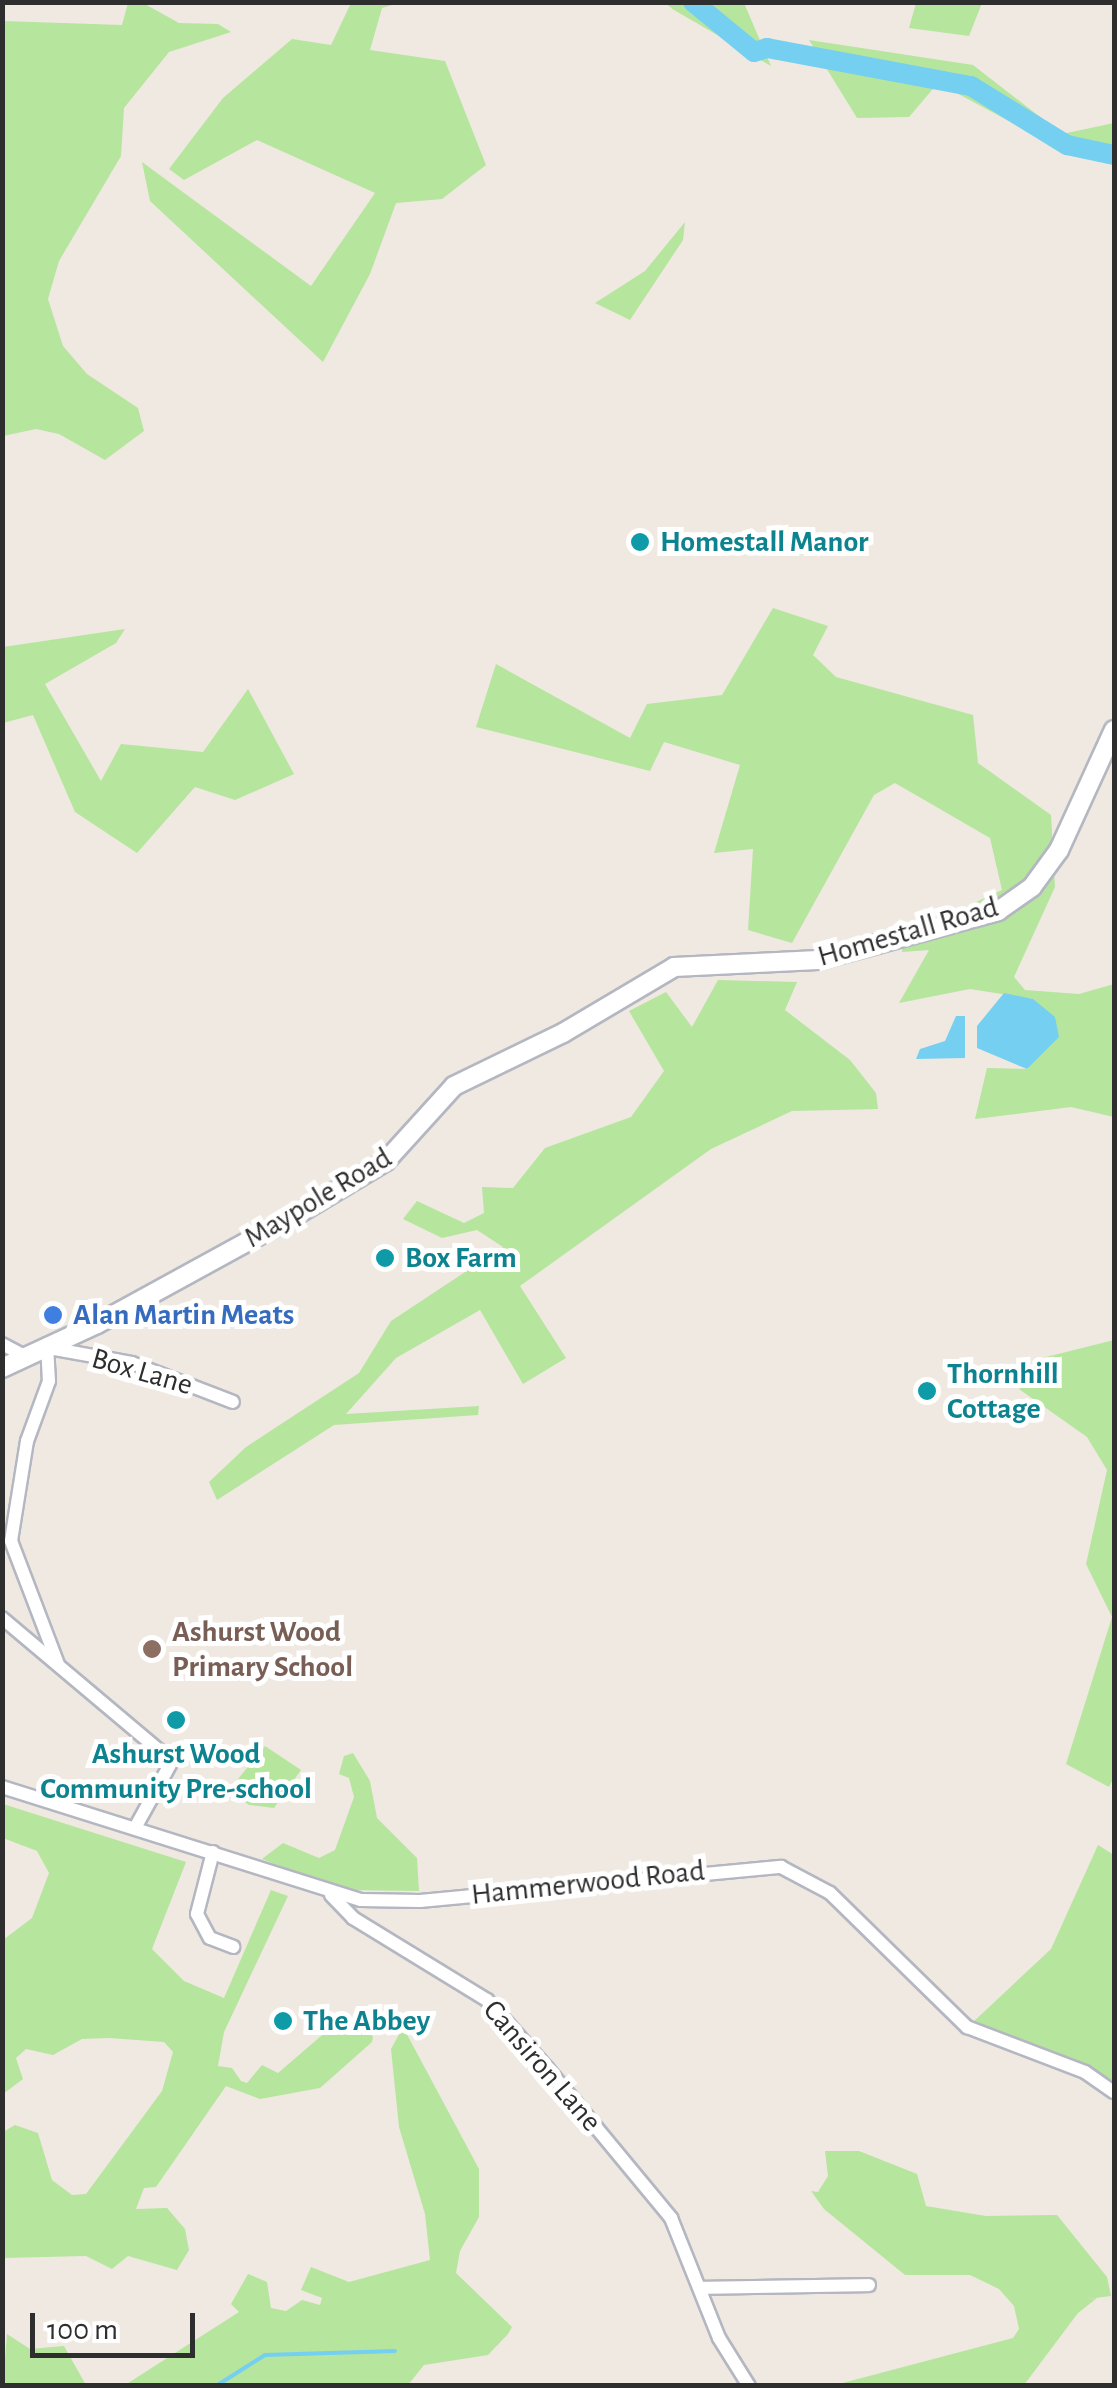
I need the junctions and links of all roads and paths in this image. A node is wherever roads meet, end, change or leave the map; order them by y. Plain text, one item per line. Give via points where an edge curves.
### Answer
1 (1114, 730) edge
2 (614, 1005) joint
3 (2, 1344) edge
4 (48, 1346) junction
5 (24, 1356) junction
6 (2, 1368) edge
7 (234, 1402) dead end
8 (2, 1618) edge
9 (58, 1664) junction
10 (2, 1788) edge
11 (135, 1828) junction
12 (214, 1852) junction
13 (331, 1894) junction
14 (198, 1896) junction
15 (216, 1902) dead end
16 (233, 1947) dead end
17 (1114, 2092) edge
18 (870, 2285) dead end
19 (700, 2288) junction
20 (749, 2386) edge

1 - 2 street, Homestall Road via 1060,850 1032,886 998,911 789,965 674,967
2 - 4 street, Maypole Road via 454,1086 386,1160 296,1215
3 - 5 street
4 - 5 street, Maypole Road
4 - 7 street, Box Lane via 132,1363
4 - 9 street via 49,1381 28,1441 11,1541
5 - 6 street, Maypole Road
8 - 9 street
9 - 11 street via 172,1761
10 - 11 street, Hammerwood Road
11 - 12 street, Hammerwood Road
12 - 13 street, Hammerwood Road
12 - 14 street
13 - 17 street, Hammerwood Road via 420,1901 781,1867 830,1893 967,2027 1086,2072
13 - 19 street, Cansiron Lane via 353,1918 487,2000 671,2218
14 - 15 street
14 - 16 street via 204,1930
18 - 19 street
19 - 20 street, Cansiron Lane via 719,2338

